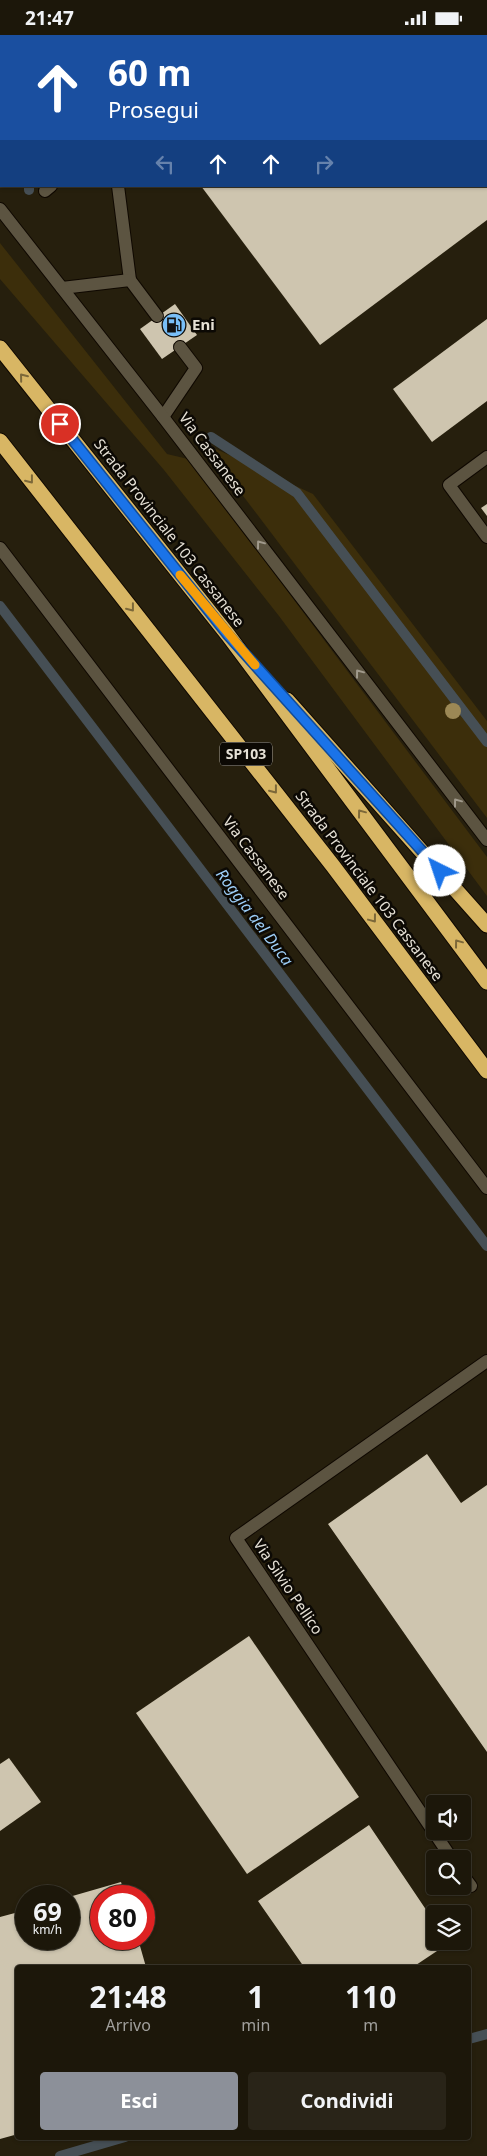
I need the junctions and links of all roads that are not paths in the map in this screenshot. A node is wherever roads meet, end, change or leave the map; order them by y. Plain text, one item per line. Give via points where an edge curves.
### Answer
1 (118, 187) edge
2 (0, 209) edge
3 (130, 280) junction
4 (62, 288) junction
5 (158, 317) dead end
6 (180, 347) dead end
7 (0, 349) edge
8 (163, 417) junction
9 (0, 441) edge
10 (487, 457) edge
11 (487, 537) edge
12 (0, 548) edge
13 (228, 635) junction
14 (487, 840) edge
15 (487, 925) edge
16 (487, 982) edge
17 (487, 1071) edge
18 (487, 1188) edge
19 (487, 1361) edge
20 (446, 1850) edge

1 - 3 street
2 - 4 street, Via Cassanese
3 - 4 street
3 - 5 street
4 - 8 street, Via Cassanese
6 - 8 street via 196,368
13 -> 7 highway, Strada Provinciale 103 Cassanese
14 -> 8 street, Via Cassanese
9 -> 17 highway, Strada Provinciale 103 Cassanese / SP103 via 334,866
10 - 11 street via 449,485
12 - 18 street, Via Cassanese
13 - 15 highway
16 -> 13 highway, Strada Provinciale 103 Cassanese
19 - 20 street, Via Silvio Pellico via 236,1538

